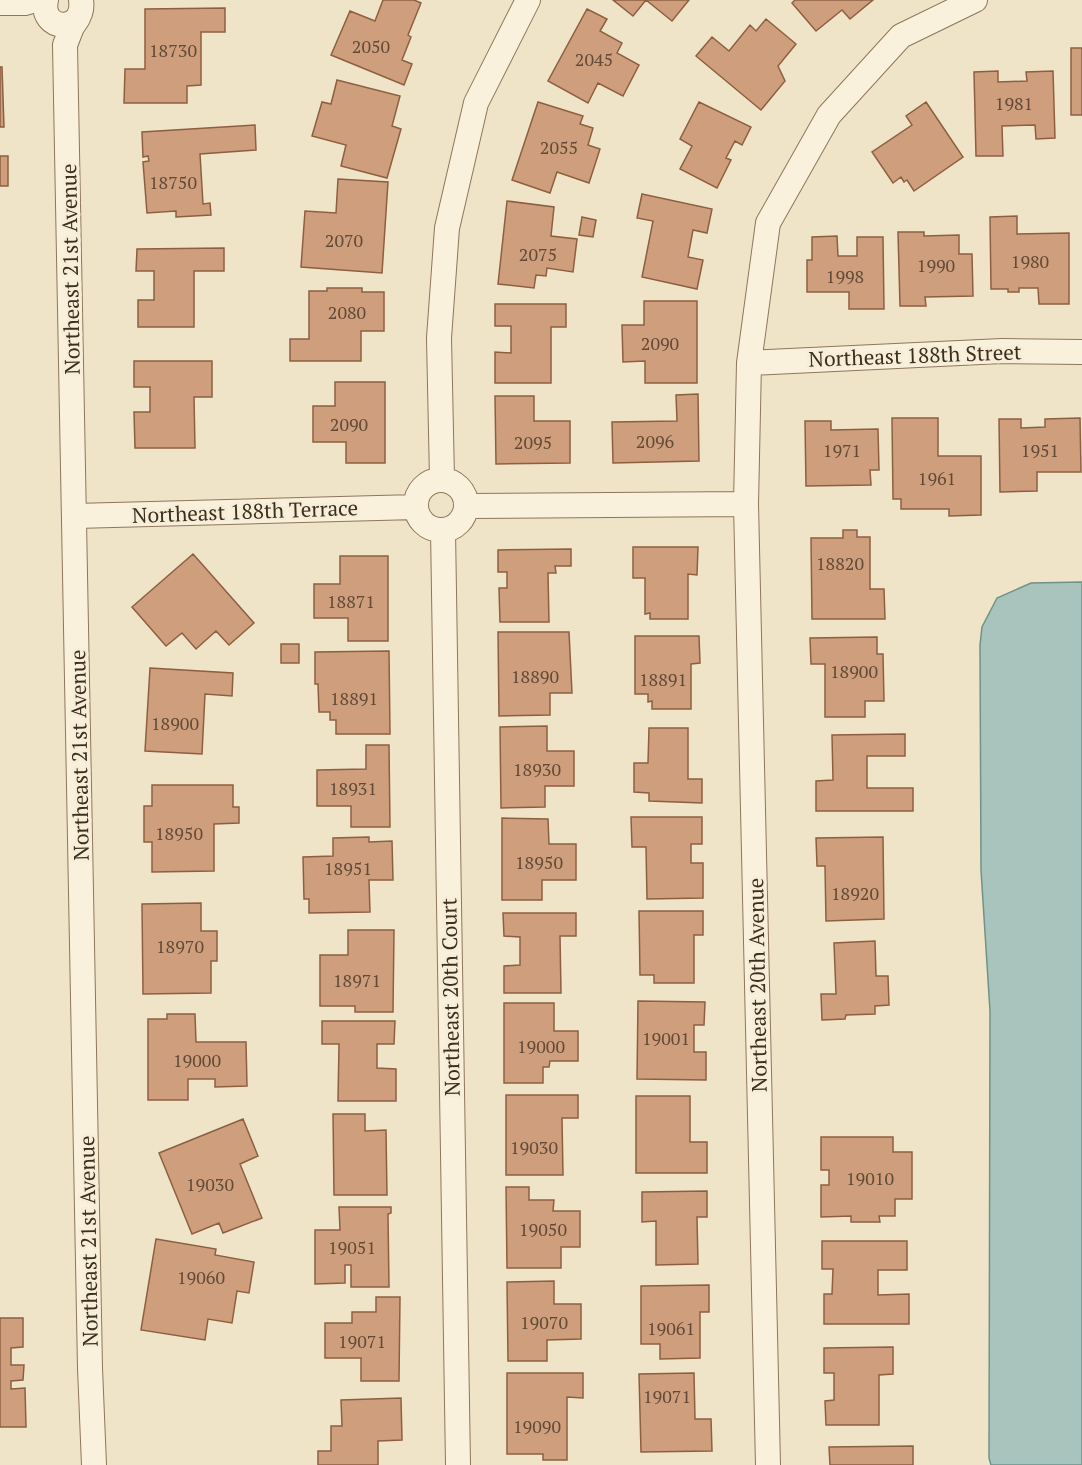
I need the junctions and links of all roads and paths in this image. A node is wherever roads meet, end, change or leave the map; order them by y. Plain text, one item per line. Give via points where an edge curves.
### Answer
1 (528, 0) edge
2 (975, 0) edge
3 (0, 3) edge
4 (41, 8) edge
5 (80, 9) edge
6 (65, 45) junction
7 (1082, 352) edge
8 (749, 363) junction
9 (442, 479) junction
10 (746, 504) junction
11 (466, 506) junction
12 (416, 507) junction
13 (75, 516) junction
14 (442, 530) junction
15 (94, 1465) edge
16 (458, 1465) edge
17 (768, 1465) edge

1 - 9 street via 476,104 447,228 439,338
2 - 8 street, Northeast 20th Avenue via 901,36 830,115 768,224
3 - 4 street
4 - 5 street via 62,25 73,22
4 - 6 street, Northeast 21st Avenue
5 - 6 street, Northeast 21st Avenue
6 - 13 street, Northeast 21st Avenue
7 - 8 street, Northeast 188th Street via 1002,351
8 - 10 street, Northeast 20th Avenue
9 - 11 street via 457,485 466,498
9 - 12 street via 420,490
10 - 11 street
10 - 17 street, Northeast 20th Avenue
11 - 14 street via 462,520
12 - 13 street, Northeast 188th Terrace
12 - 14 street via 427,526
13 - 15 street, Northeast 21st Avenue
14 - 16 street, Northeast 20th Court

